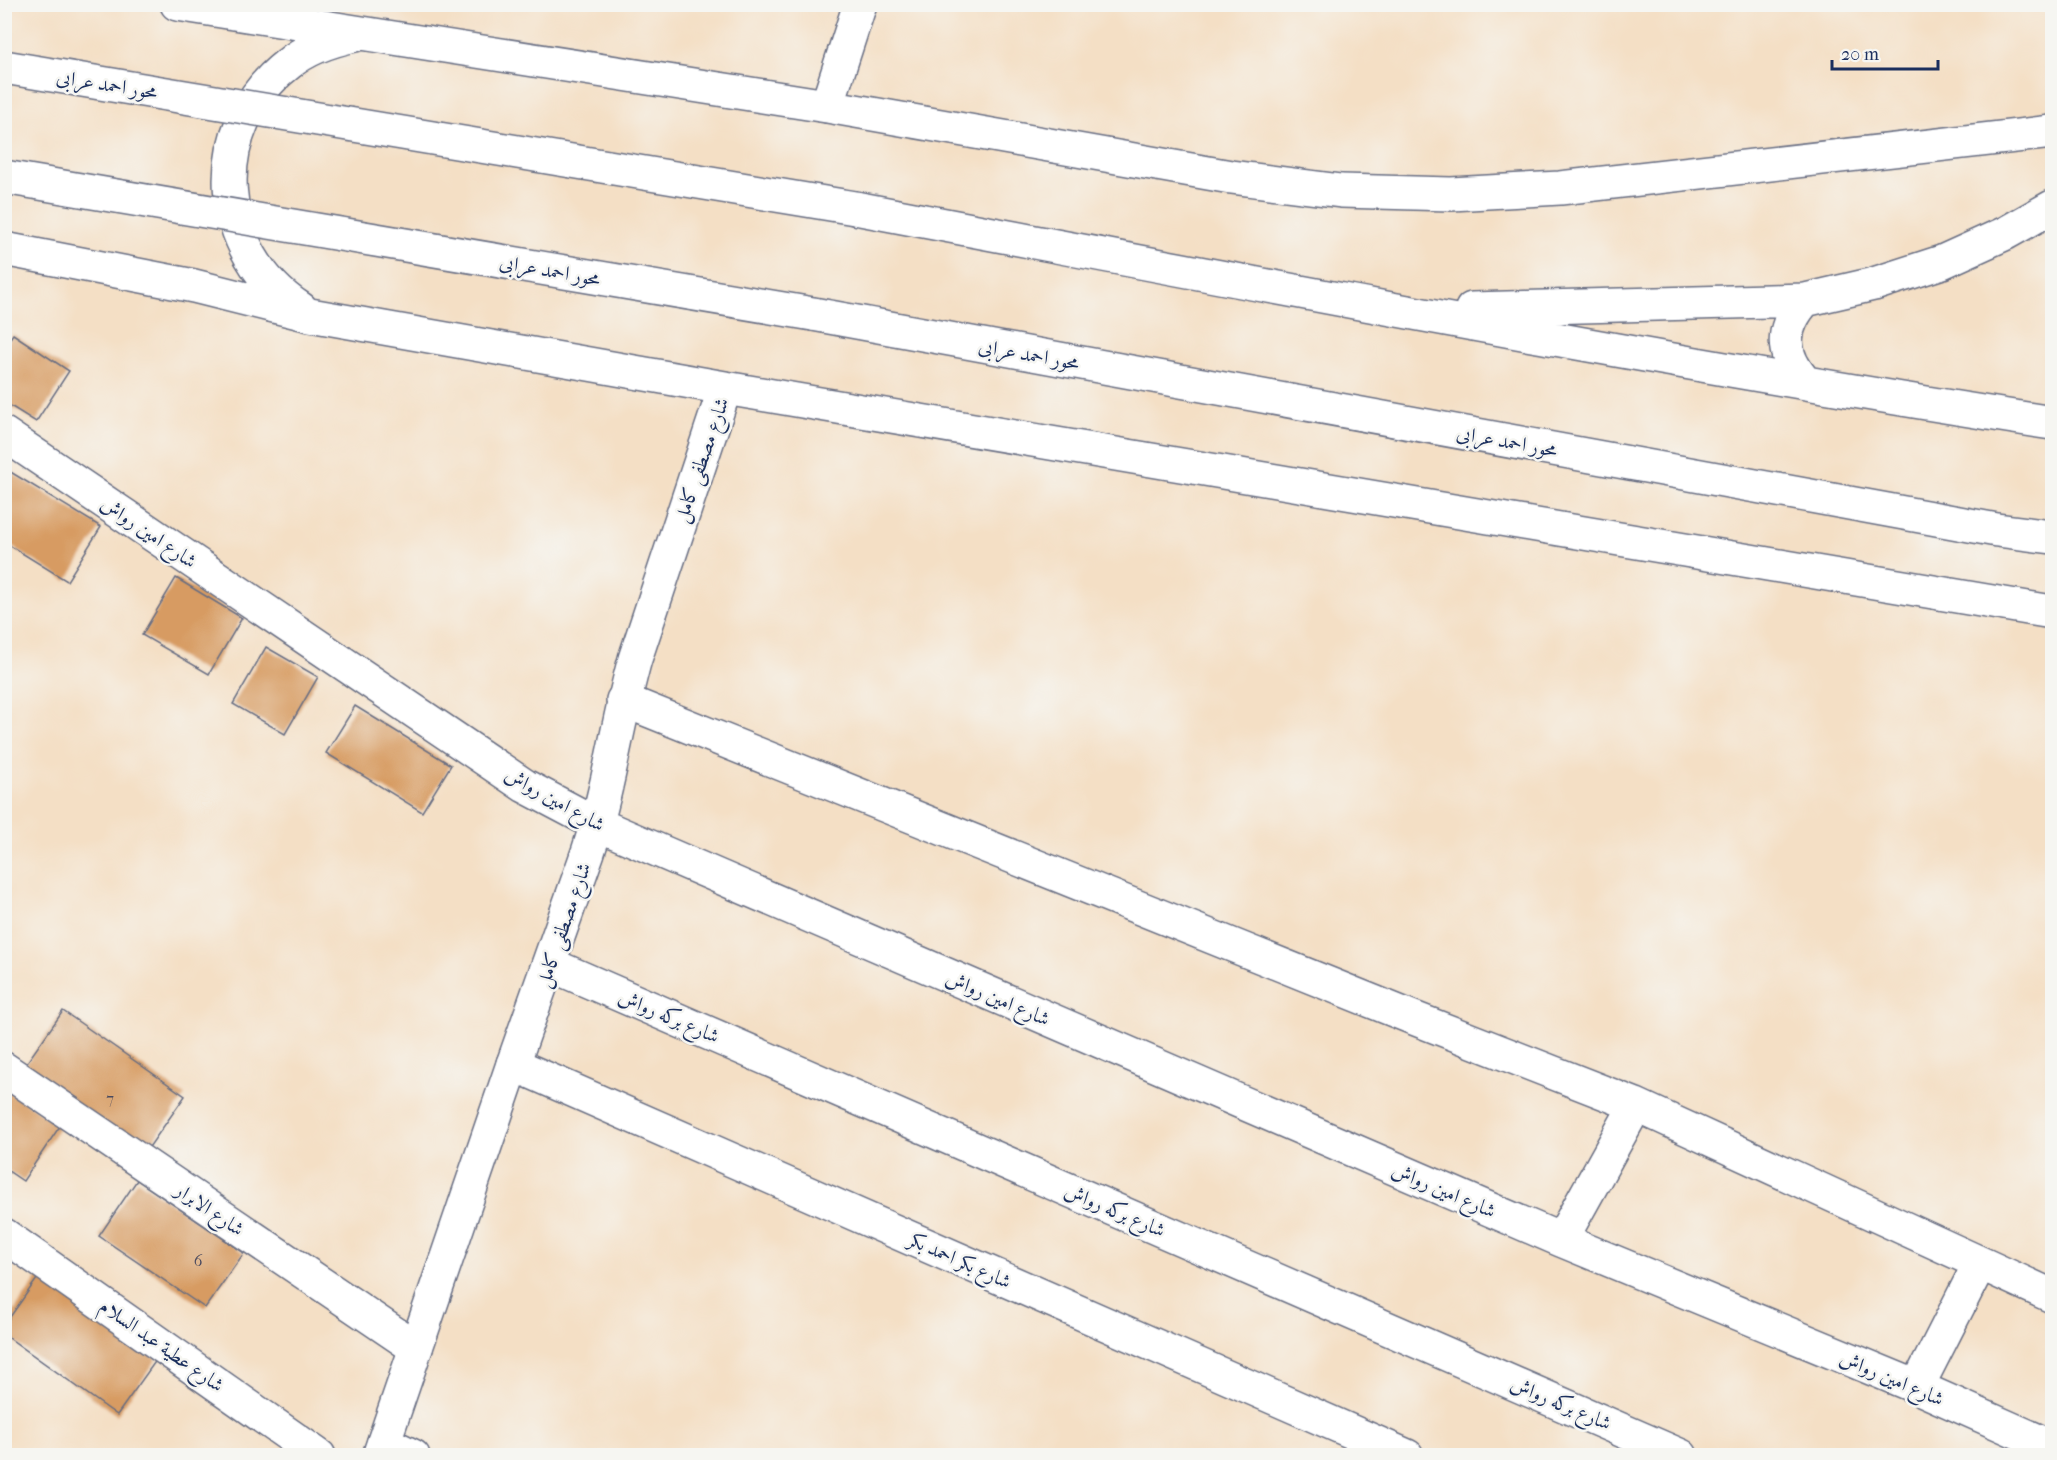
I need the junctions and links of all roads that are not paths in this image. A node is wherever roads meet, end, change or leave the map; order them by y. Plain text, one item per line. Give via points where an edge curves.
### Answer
1 (177, 4) edge
2 (860, 4) edge
3 (363, 34) junction
4 (4, 67) edge
5 (827, 106) junction
6 (2052, 132) edge
7 (4, 177) edge
8 (2052, 207) edge
9 (4, 249) edge
10 (1805, 300) junction
11 (1401, 311) junction
12 (310, 315) junction
13 (1805, 382) junction
14 (725, 388) junction
15 (2052, 423) edge
16 (4, 434) edge
17 (2052, 537) edge
18 (2052, 612) edge
19 (623, 700) junction
20 (597, 824) junction
21 (549, 964) junction
22 (513, 1064) junction
23 (4, 1069) edge
24 (1636, 1105) junction
25 (4, 1235) edge
26 (1562, 1240) junction
27 (1980, 1263) junction
28 (2052, 1296) edge
29 (416, 1348) junction
30 (1917, 1388) junction
31 (2052, 1447) edge
32 (381, 1449) edge
33 (319, 1455) edge
34 (413, 1455) edge
35 (1407, 1455) edge
36 (1681, 1455) edge

1 - 3 main road
2 - 5 main road
3 - 5 main road
3 - 12 main road via 336,39 288,63 252,104 232,154 232,208 243,243 267,282
4 - 11 main road, محور احمد عرابى, bridge via 855,208
5 - 6 main road via 1231,177 1396,194 1560,188
7 - 17 main road, محور احمد عرابى, bridge via 813,314
8 - 10 main road via 1942,262 1874,284
9 - 12 main road via 194,286
10 - 11 main road
10 - 13 main road via 1788,326 1786,341 1788,356
11 - 13 main road, محور احمد عرابى
12 - 14 main road
13 - 15 main road, محور احمد عرابى
14 - 18 main road
14 - 19 main road, شارع مصطفى كامل
16 - 20 main road, شارع امين رواش via 525,786
19 - 20 main road, شارع مصطفى كامل
19 - 24 main road
20 - 21 main road, شارع مصطفى كامل
20 - 26 main road, شارع امين رواش
21 - 22 main road, شارع مصطفى كامل
21 - 36 main road, شارع بركه رواش
22 - 29 main road, شارع مصطفى كامل
22 - 35 main road, شارع بكر احمد بكر
23 - 29 main road, شارع الابرار
24 - 26 main road
24 - 27 main road
25 - 33 main road, شارع عطية عبد السلام
26 - 30 main road, شارع امين رواش
27 - 28 main road
27 - 30 main road
29 - 32 main road, شارع مصطفى كامل
30 - 31 main road, شارع امين رواش
32 - 34 main road

